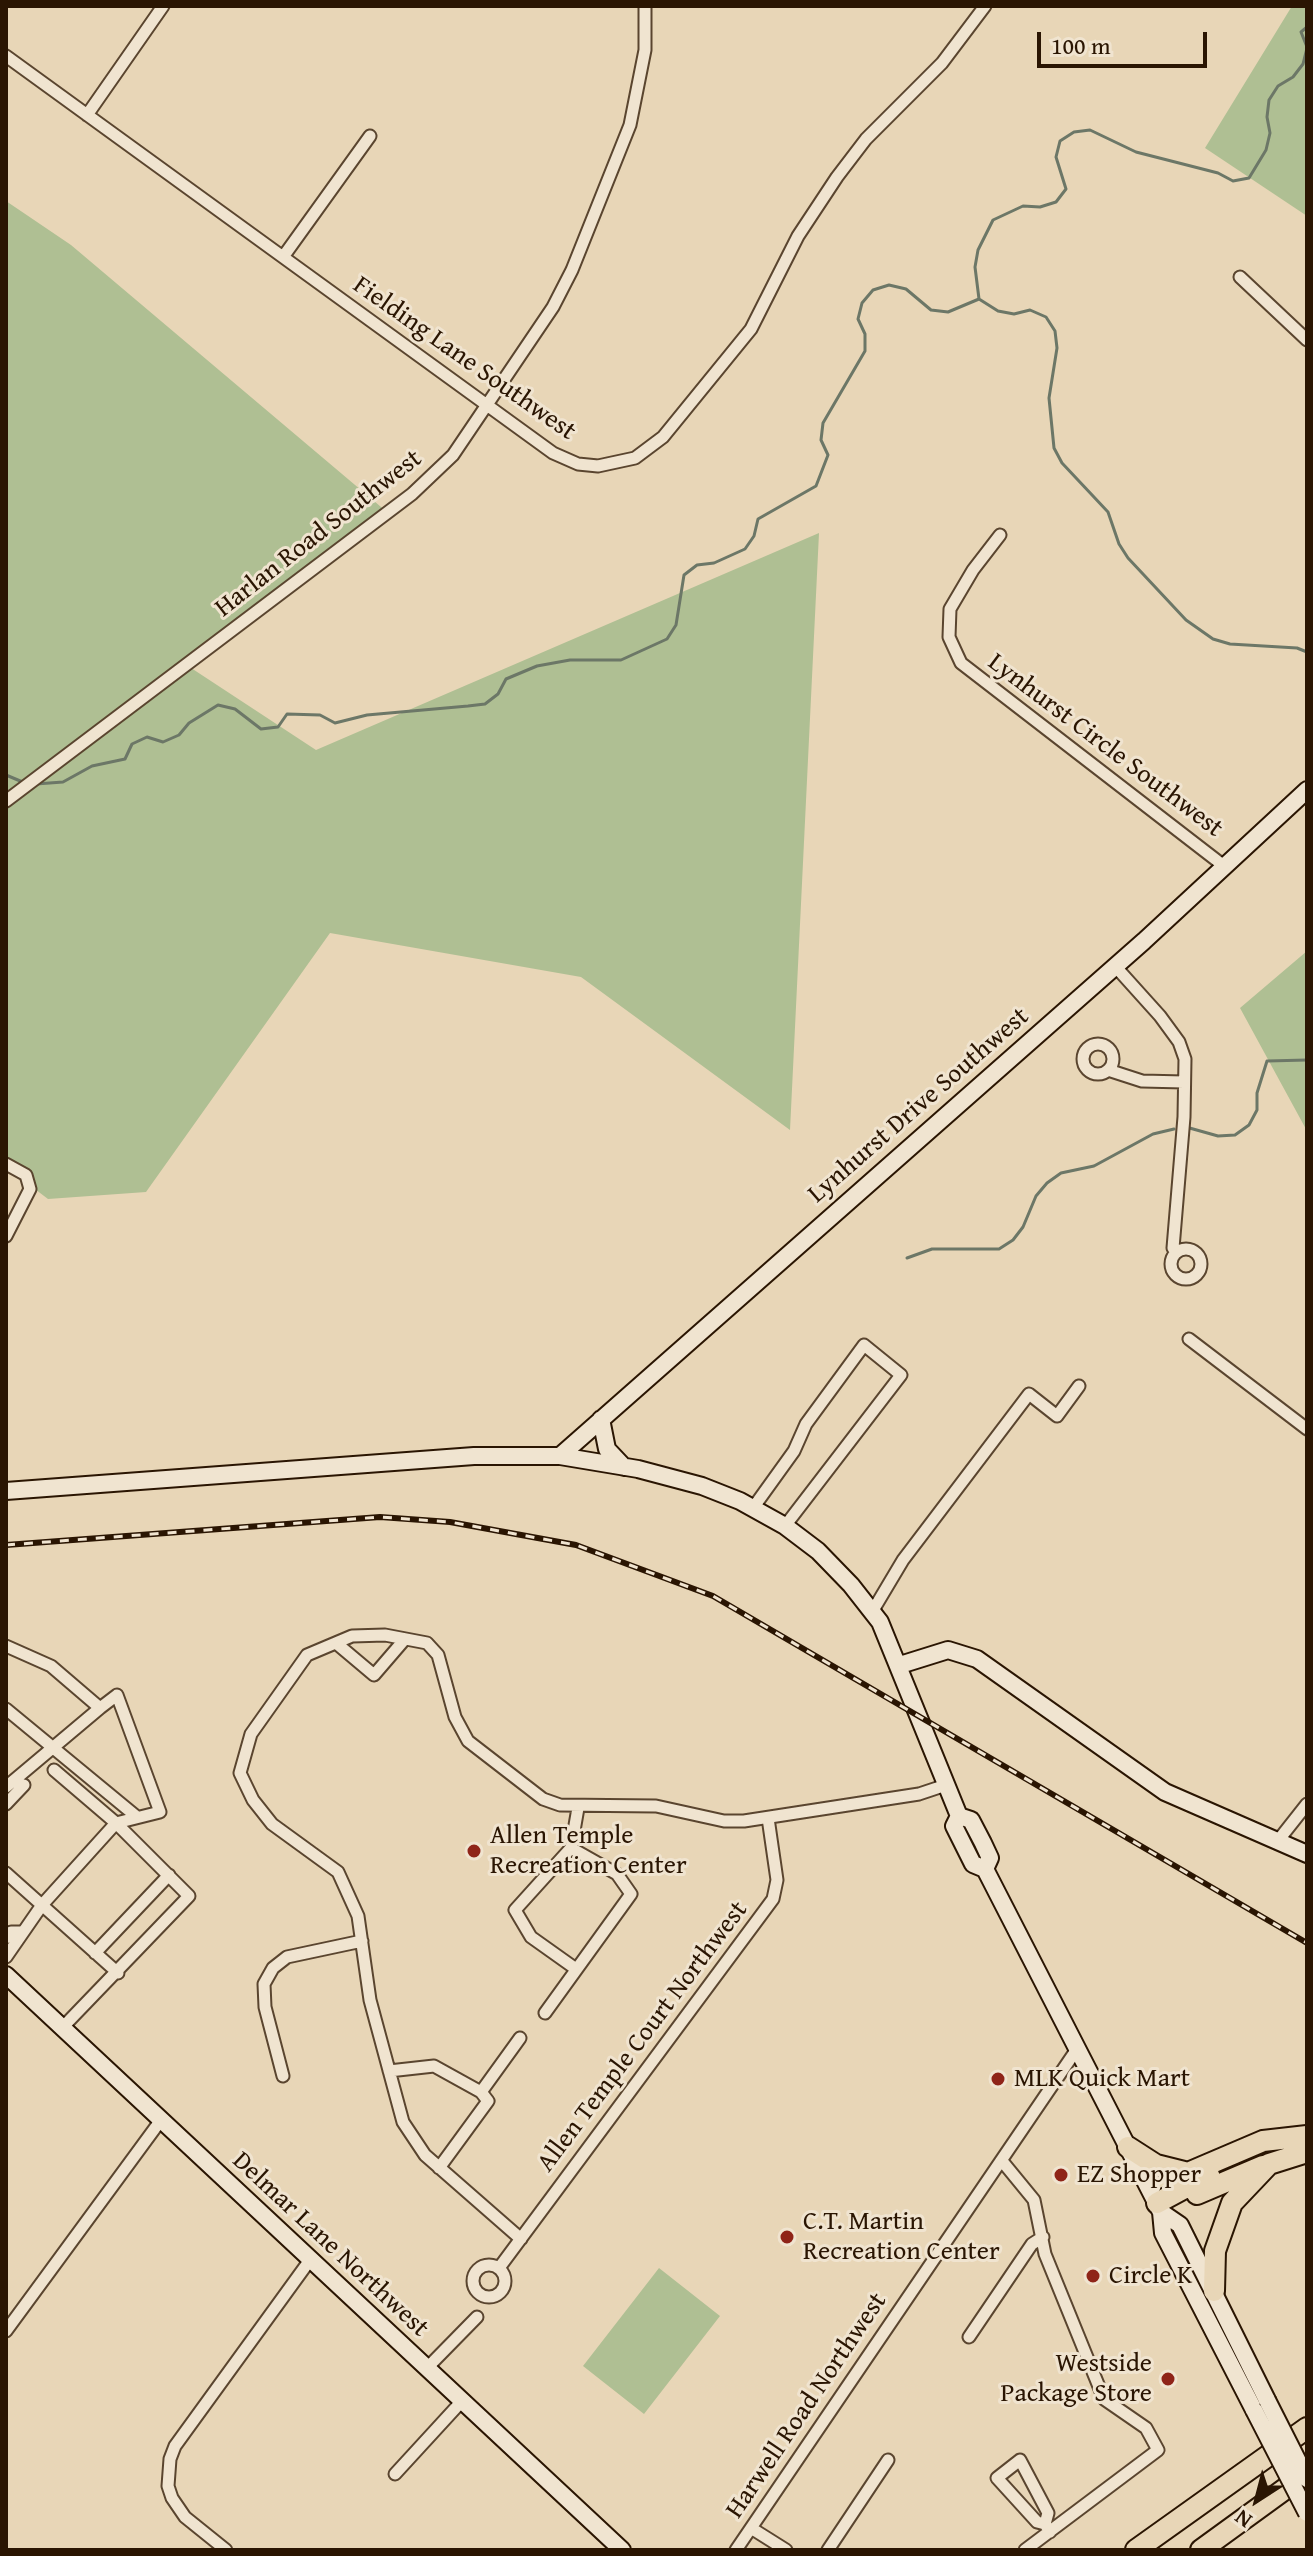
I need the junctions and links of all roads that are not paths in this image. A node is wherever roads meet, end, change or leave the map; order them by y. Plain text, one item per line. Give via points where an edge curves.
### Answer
1 (163, 6) edge
2 (645, 6) edge
3 (985, 6) edge
4 (6, 56) edge
5 (87, 115) junction
6 (370, 136) dead end
7 (283, 257) junction
8 (1240, 277) dead end
9 (1307, 340) edge
10 (488, 406) junction
11 (1000, 535) dead end
12 (1307, 790) edge
13 (6, 801) edge
14 (1224, 866) junction
15 (1115, 966) junction
16 (1108, 1070) dead end
17 (1184, 1082) junction
18 (6, 1164) edge
19 (6, 1236) edge
20 (1176, 1253) dead end
21 (1189, 1339) dead end
22 (1079, 1386) dead end
23 (601, 1419) junction
24 (1307, 1429) edge
25 (560, 1456) junction
26 (624, 1467) junction
27 (6, 1491) edge
28 (753, 1508) junction
29 (785, 1526) junction
30 (872, 1612) junction
31 (405, 1639) junction
32 (336, 1643) junction
33 (6, 1646) edge
34 (900, 1665) junction
35 (100, 1708) junction
36 (6, 1709) edge
37 (55, 1746) junction
38 (54, 1770) dead end
39 (24, 1785) dead end
40 (946, 1785) junction
41 (6, 1787) edge
42 (6, 1804) edge
43 (1307, 1804) edge
44 (578, 1808) junction
45 (137, 1817) junction
46 (768, 1818) junction
47 (116, 1823) junction
48 (1277, 1842) junction
49 (571, 1848) junction
50 (1307, 1854) edge
51 (6, 1873) edge
52 (169, 1875) junction
53 (42, 1905) junction
54 (20, 1932) junction
55 (6, 1938) edge
56 (362, 1941) junction
57 (95, 1953) junction
58 (6, 1957) edge
59 (576, 1969) junction
60 (118, 1973) junction
61 (6, 1975) edge
62 (545, 2013) dead end
63 (62, 2028) junction
64 (520, 2038) dead end
65 (1077, 2049) junction
66 (389, 2071) junction
67 (283, 2076) dead end
68 (481, 2092) junction
69 (161, 2120) junction
70 (1307, 2138) edge
71 (1128, 2147) junction
72 (1307, 2152) edge
73 (1002, 2161) junction
74 (1269, 2164) junction
75 (439, 2168) junction
76 (1159, 2207) junction
77 (1043, 2237) junction
78 (521, 2239) junction
79 (310, 2260) junction
80 (499, 2268) dead end
81 (1214, 2291) junction
82 (477, 2317) dead end
83 (6, 2331) edge
84 (969, 2337) dead end
85 (427, 2368) junction
86 (462, 2401) junction
87 (1260, 2405) junction
88 (1307, 2428) edge
89 (888, 2460) dead end
90 (395, 2474) dead end
91 (1307, 2476) edge
92 (1260, 2507) junction
93 (1307, 2513) edge
94 (751, 2528) junction
95 (1048, 2528) junction
96 (226, 2550) edge
97 (622, 2550) edge
98 (736, 2550) edge
99 (786, 2550) edge
100 (828, 2550) edge
101 (1025, 2550) edge
102 (1136, 2550) edge
103 (1191, 2550) edge
104 (1201, 2550) edge

1 - 5 street
2 - 10 street, Harlan Road Southwest via 640,85 618,153 572,270
3 - 10 street, Fielding Lane Southwest via 942,63 866,139 837,177 798,236 751,329 652,447 615,465 578,464 553,453
4 - 5 street, Fielding Lane Southwest
5 - 7 street, Fielding Lane Southwest
6 - 7 street
7 - 10 street, Fielding Lane Southwest
8 - 9 street
10 - 13 street, Harlan Road Southwest via 453,455 412,494
11 - 14 street, Lynhurst Circle Southwest via 950,609 949,637 961,663
12 - 14 street, Lynhurst Drive Southwest
14 - 15 street, Lynhurst Drive Southwest
15 - 17 street via 1179,1042
15 - 23 street, Lynhurst Drive Southwest
16 - 17 street via 1142,1081
17 - 20 street
18 - 19 street via 26,1175 30,1189
21 - 24 street
22 - 30 street via 1057,1416 1029,1394 903,1560
23 - 25 street, Lynhurst Drive Southwest
23 - 26 street via 607,1449
25 - 26 street
25 - 27 street via 463,1457
26 - 28 street via 702,1486
28 - 29 street
28 - 29 street via 864,1345 901,1375
29 - 30 street via 818,1551
30 - 34 street
31 - 32 street via 352,1636
31 - 32 street via 374,1675
31 - 44 street via 427,1643 438,1655 455,1717 468,1741 543,1799
32 - 56 street via 307,1655 251,1734 240,1773 272,1824 338,1872 358,1916
33 - 35 street via 51,1666
34 - 40 street
34 - 48 street via 948,1650 977,1659 1165,1792
35 - 37 street
35 - 45 street via 117,1695 153,1787 160,1812
36 - 37 street
37 - 41 street
37 - 45 street
38 - 47 street
39 - 42 street
40 - 46 street
40 - 65 street via 959,1816 954,1826 959,1837 973,1864 985,1869
43 - 48 street
44 - 46 street via 644,1806 724,1821
44 - 49 street
45 - 47 street
46 - 78 street, Allen Temple Court Northwest via 777,1880 773,1899
47 - 52 street
47 - 53 street
48 - 50 street
49 - 59 street via 515,1910 531,1937
49 - 59 street via 617,1874 631,1894
51 - 53 street
52 - 57 street
52 - 60 street via 189,1896
53 - 54 street
53 - 57 street
54 - 55 street
54 - 58 street
56 - 66 street via 370,2000
56 - 67 street via 287,1957 273,1968 264,1984 265,2007
57 - 60 street
59 - 62 street
60 - 63 street
61 - 63 street, Delmar Lane Northwest
63 - 69 street, Delmar Lane Northwest
64 - 68 street
65 - 71 street
65 - 73 street, Harwell Road Northwest
66 - 68 street via 434,2066
66 - 75 street via 403,2122
68 - 75 street via 488,2101
69 - 79 street, Delmar Lane Northwest
69 - 83 street
70 - 71 highway via 1263,2141 1188,2173 1156,2165
70 - 76 highway via 1234,2163
71 - 76 street
72 - 74 highway
73 - 77 street via 1034,2200
73 - 94 street, Harwell Road Northwest
74 - 76 highway
74 - 81 highway via 1242,2190 1224,2219 1215,2251
75 - 78 street
76 - 81 street via 1180,2225
76 - 87 street via 1163,2233
77 - 84 street via 1032,2244
77 - 95 street via 1061,2299 1104,2399 1146,2428 1158,2450
78 - 80 street, Allen Temple Court Northwest
79 - 85 street, Delmar Lane Northwest
79 - 96 street via 170,2459 172,2498 185,2517
81 - 87 street
82 - 85 street
85 - 86 street, Delmar Lane Northwest
86 - 90 street
86 - 97 street, Delmar Lane Northwest
87 - 91 street, bridge
87 - 93 street, bridge
88 - 102 highway
89 - 100 street
91 - 92 highway
92 - 103 highway
92 - 104 highway
94 - 98 street, Harwell Road Northwest
94 - 99 street
95 - 95 street via 997,2478 1020,2460 1048,2513
95 - 101 street

